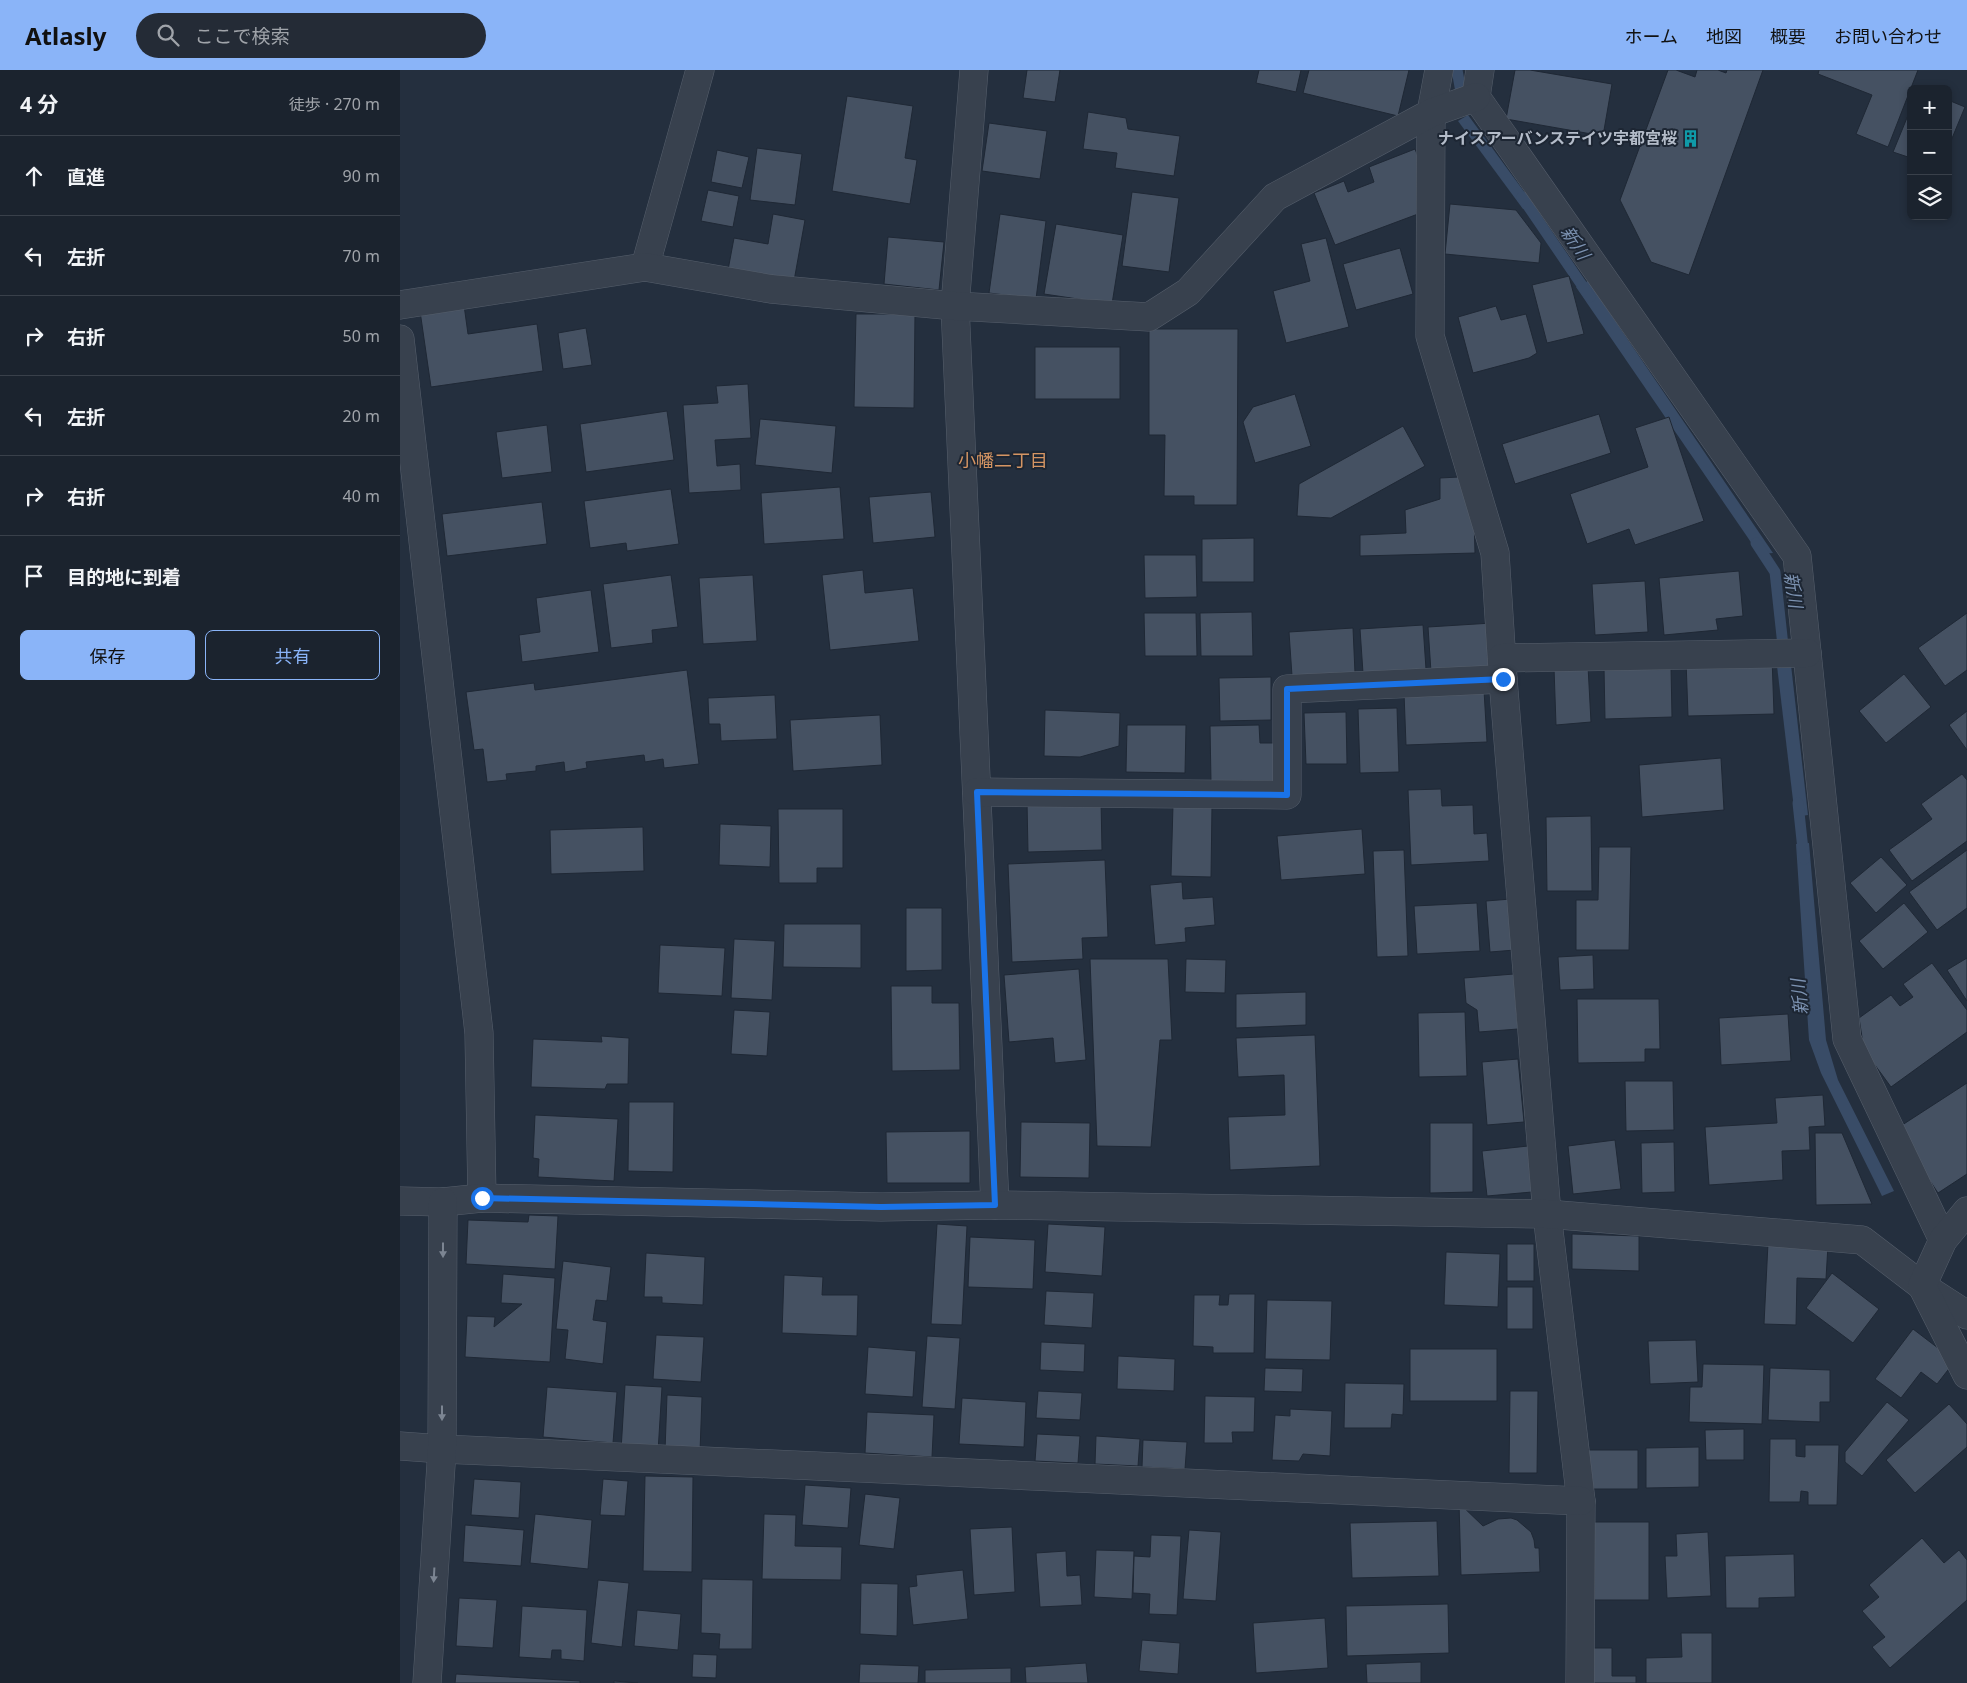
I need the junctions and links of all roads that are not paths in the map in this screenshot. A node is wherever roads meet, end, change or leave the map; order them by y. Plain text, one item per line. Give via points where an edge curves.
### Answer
1 (700, 70) edge
2 (974, 70) edge
3 (1439, 70) edge
4 (1480, 70) edge
5 (1474, 97) junction
6 (1438, 111) junction
7 (645, 267) junction
8 (400, 304) edge
9 (955, 306) junction
10 (400, 339) edge
11 (1804, 654) junction
12 (1502, 668) junction
13 (977, 792) junction
14 (482, 1198) junction
15 (400, 1201) edge
16 (443, 1202) junction
17 (995, 1205) junction
18 (1967, 1212) edge
19 (1547, 1214) junction
20 (1943, 1240) junction
21 (1922, 1286) junction
22 (1967, 1315) edge
23 (1967, 1375) edge
24 (400, 1446) edge
25 (442, 1450) junction
26 (1582, 1500) junction
27 (427, 1683) edge
28 (1580, 1683) edge

1 - 7 street
2 - 9 street
3 - 6 street
4 - 5 street
5 - 6 street
5 - 11 street via 1797,556
6 - 9 street via 1275,197 1188,292 1149,317
6 - 12 street via 1430,336 1495,553
7 - 8 street
7 - 9 street via 771,290
9 - 13 street
10 - 14 street via 479,1033
11 - 12 street
11 - 20 street via 1847,1040
12 - 13 street via 1287,689 1287,795
12 - 19 street
13 - 17 street
14 - 16 street
14 - 17 street via 881,1207
15 - 16 street
16 -> 25 street
17 - 19 street
18 - 20 street
19 - 21 street via 1862,1240
19 - 26 street
20 - 21 street
21 - 22 street
21 - 23 street
24 - 25 street
25 - 26 street
25 -> 27 street
26 - 28 street

